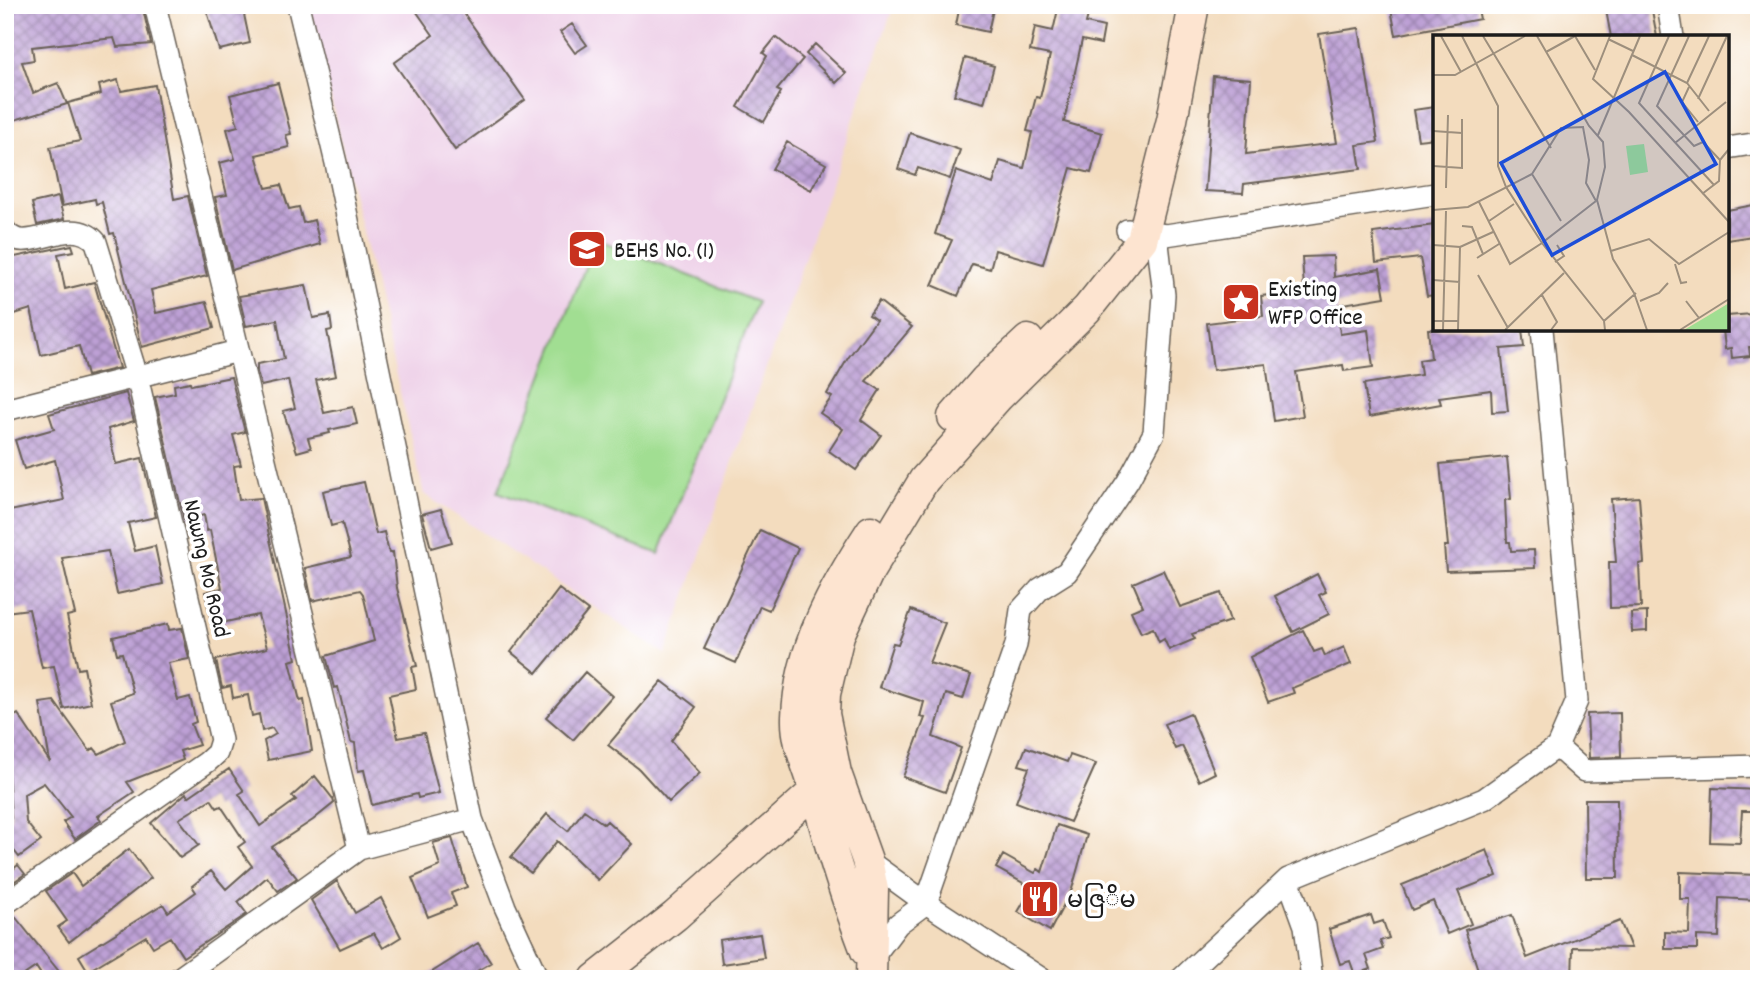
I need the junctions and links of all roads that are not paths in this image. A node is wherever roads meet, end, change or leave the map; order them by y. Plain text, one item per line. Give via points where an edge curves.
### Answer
1 (155, 5) edge
2 (298, 5) edge
3 (1175, 5) edge
4 (1194, 5) edge
5 (1668, 5) edge
6 (1673, 35) edge
7 (1759, 143) edge
8 (1729, 148) edge
9 (1433, 194) edge
10 (5, 230) edge
11 (1143, 233) junction
12 (1542, 331) edge
13 (238, 351) junction
14 (137, 376) junction
15 (5, 410) edge
16 (1557, 747) junction
17 (1759, 766) edge
18 (825, 782) junction
19 (472, 819) junction
20 (359, 849) junction
21 (867, 860) junction
22 (1288, 879) junction
23 (926, 903) junction
24 (5, 904) edge
25 (871, 970) edge
26 (178, 979) edge
27 (538, 979) edge
28 (595, 979) edge
29 (1042, 979) edge
30 (1181, 979) edge
31 (1312, 979) edge

1 - 13 street
2 - 19 street via 339,177
3 - 11 main road via 1155,114
4 - 11 main road via 1172,120
5 - 6 street
7 - 8 street
9 - 11 street
10 - 14 street, Nawng Mo Road via 22,240 79,229 88,233 96,242
11 - 18 main road via 1087,309 998,397 924,480 868,573 839,635 825,694
11 - 23 street via 1164,296 1154,433 1067,572 1040,589 1021,610 1016,645
12 - 16 street via 1577,701
13 - 14 street
13 - 20 street
14 - 15 street
14 - 24 street, Nawng Mo Road via 221,740 217,753 207,762
16 - 17 street via 1584,771
16 - 22 street via 1484,799
18 - 21 main road
18 - 25 main road via 843,891
18 - 28 main road via 675,916
19 - 20 street
19 - 27 street
20 - 26 street
21 - 23 street
21 - 25 main road via 873,890
22 - 30 street
22 - 31 street via 1305,926
23 - 25 street via 898,924
23 - 29 street

